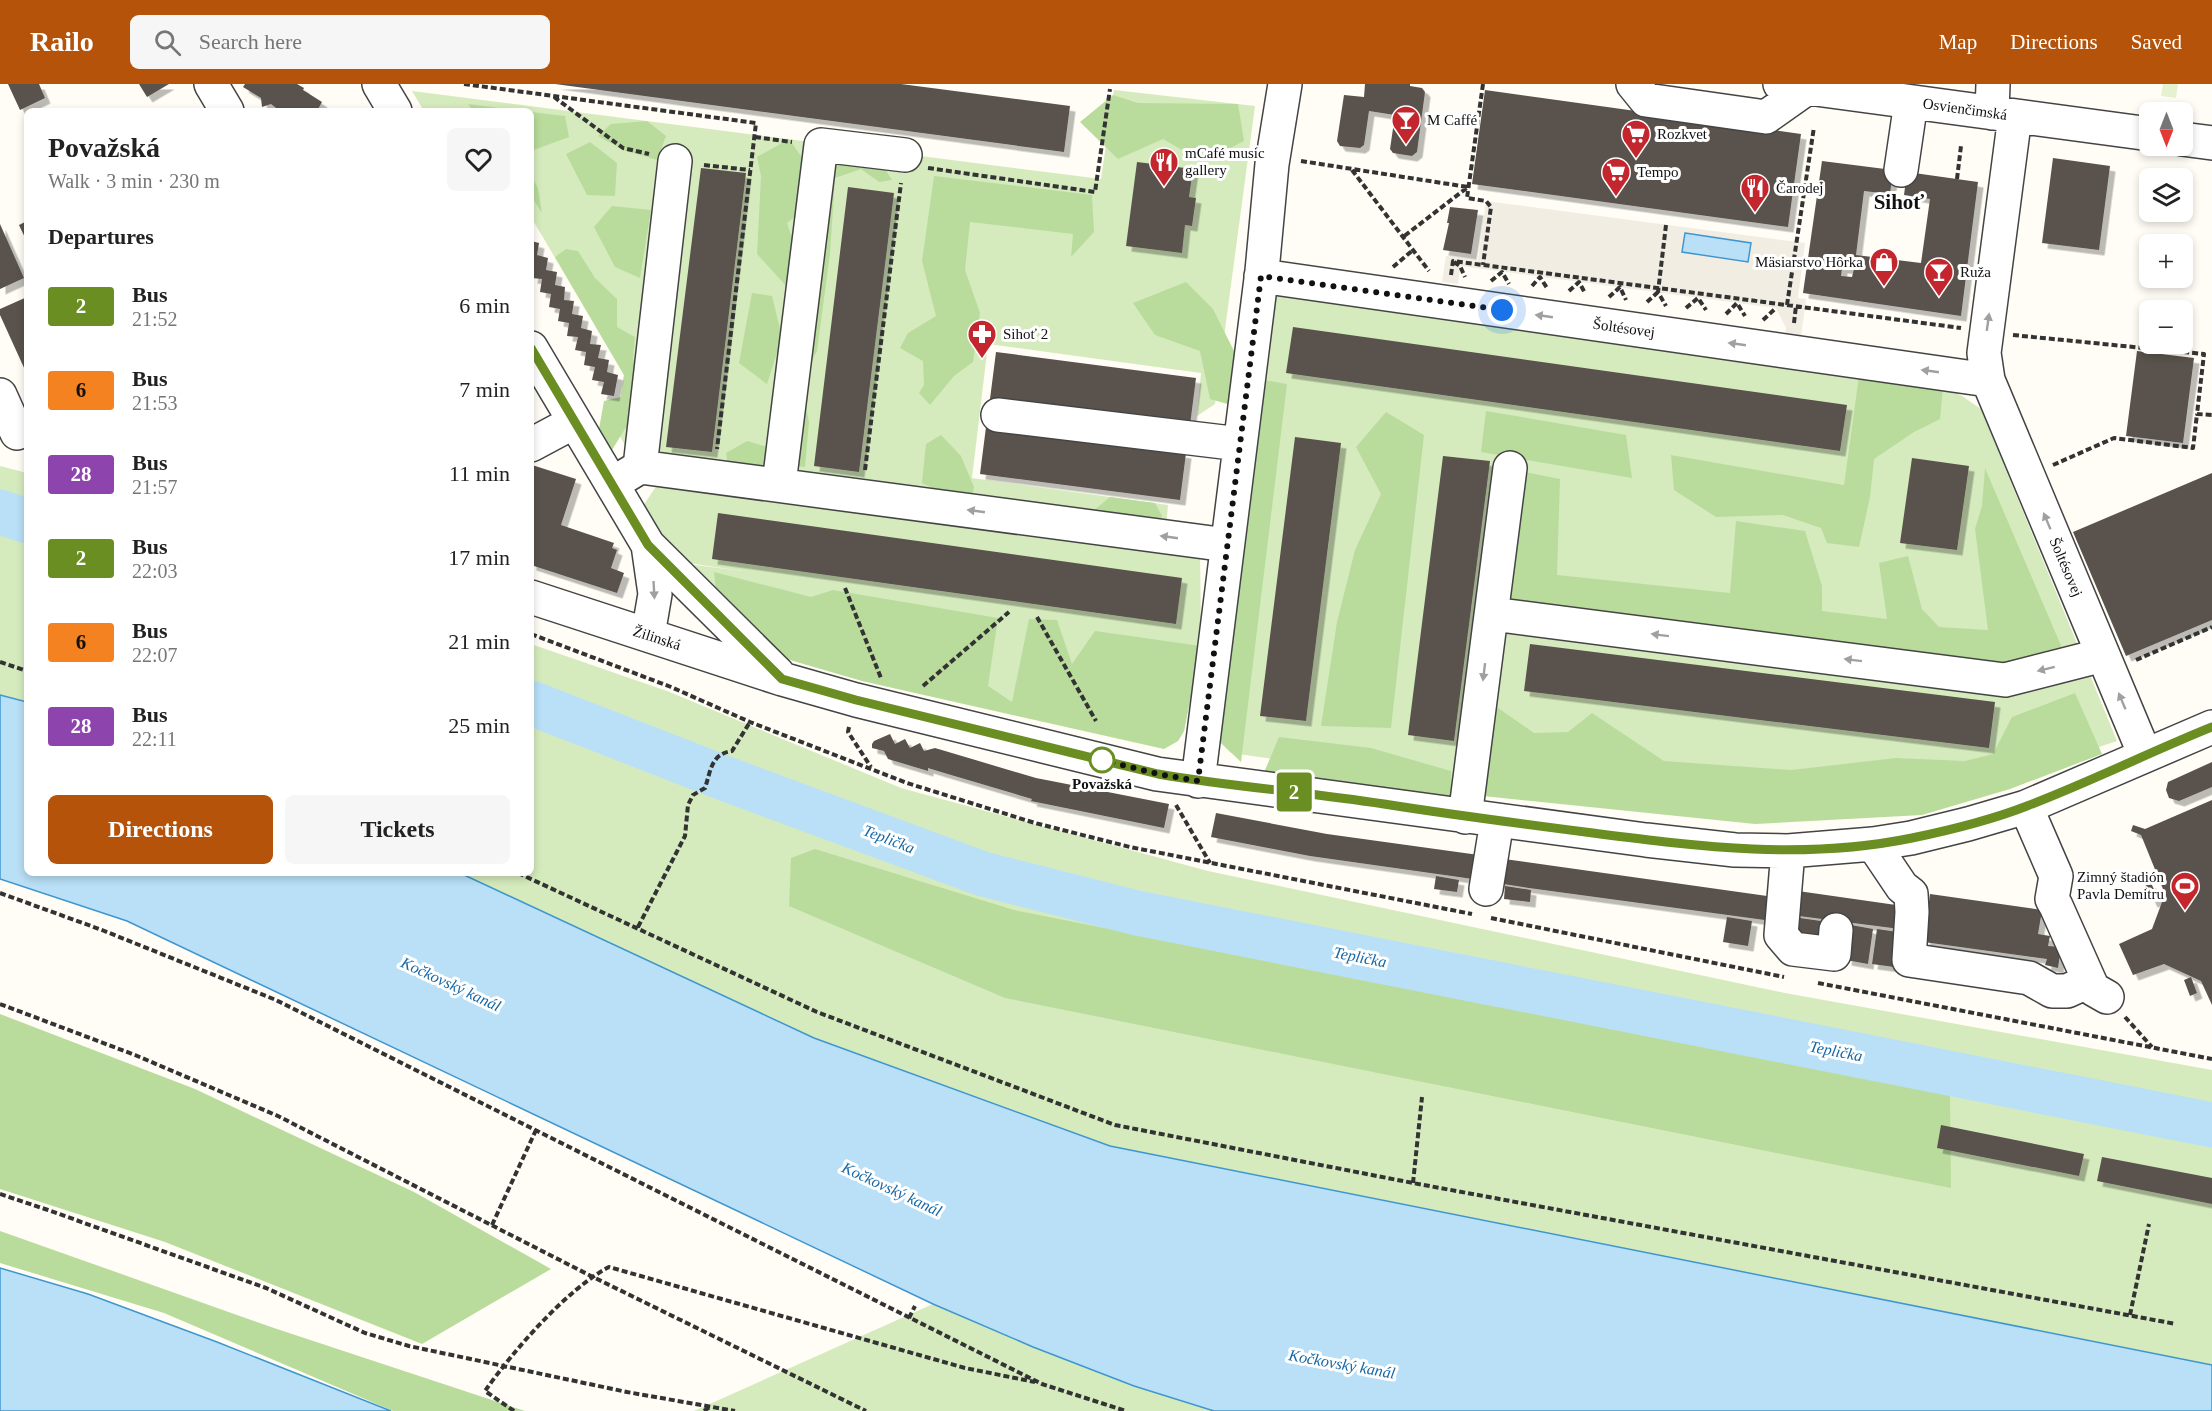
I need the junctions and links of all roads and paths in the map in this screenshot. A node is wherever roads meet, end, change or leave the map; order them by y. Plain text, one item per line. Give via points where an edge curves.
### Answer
1 (211, 84) edge
2 (379, 84) edge
3 (464, 84) edge
4 (1483, 84) edge
5 (1633, 84) edge
6 (1277, 85) edge
7 (1793, 86) edge
8 (1110, 89) dead end
9 (553, 95) junction
10 (1911, 102) junction
11 (2000, 104) edge
12 (225, 108) edge
13 (392, 108) edge
14 (1814, 127) dead end
15 (2139, 133) edge
16 (754, 137) junction
17 (2193, 140) edge
18 (2212, 143) edge
19 (821, 145) junction
20 (1961, 146) dead end
21 (904, 160) junction
22 (1291, 160) dead end
23 (675, 161) junction
24 (1351, 169) junction
25 (750, 170) junction
26 (1901, 170) dead end
27 (1957, 179) dead end
28 (1468, 187) junction
29 (1666, 225) dead end
30 (1403, 237) junction
31 (1483, 265) junction
32 (1432, 274) dead end
33 (1261, 276) junction
34 (1450, 283) dead end
35 (1659, 288) junction
36 (1787, 305) junction
37 (1796, 306) junction
38 (1776, 308) dead end
39 (1669, 310) dead end
40 (1682, 312) dead end
41 (1709, 315) dead end
42 (1722, 317) dead end
43 (1747, 320) dead end
44 (1760, 322) dead end
45 (1794, 325) dead end
46 (1987, 331) junction
47 (534, 353) edge
48 (1988, 380) junction
49 (0, 394) edge
50 (2197, 414) junction
51 (998, 415) dead end
52 (2212, 415) edge
53 (574, 422) junction
54 (15, 432) edge
55 (534, 443) edge
56 (1240, 444) junction
57 (640, 467) junction
58 (1510, 468) dead end
59 (2046, 468) dead end
60 (714, 476) junction
61 (612, 484) junction
62 (779, 484) junction
63 (862, 495) junction
64 (648, 545) junction
65 (1227, 545) junction
66 (845, 588) dead end
67 (534, 598) edge
68 (1009, 612) dead end
69 (1492, 614) junction
70 (1037, 617) dead end
71 (2212, 627) edge
72 (534, 635) edge
73 (648, 635) junction
74 (2116, 659) junction
75 (0, 662) edge
76 (24, 670) edge
77 (782, 679) junction
78 (885, 687) dead end
79 (921, 688) dead end
80 (1096, 721) dead end
81 (750, 722) junction
82 (2212, 727) edge
83 (848, 732) dead end
84 (2145, 755) junction
85 (872, 768) junction
86 (1158, 774) junction
87 (1198, 781) junction
88 (2026, 807) junction
89 (1481, 819) junction
90 (1873, 844) junction
91 (1788, 851) junction
92 (1210, 863) junction
93 (525, 876) edge
94 (0, 893) edge
95 (1482, 900) junction
96 (638, 927) junction
97 (1836, 930) dead end
98 (1791, 978) dead end
99 (1813, 982) dead end
100 (2098, 989) junction
101 (0, 1005) edge
102 (2152, 1047) junction
103 (2212, 1059) edge
104 (1422, 1097) dead end
105 (536, 1130) junction
106 (1413, 1183) junction
107 (0, 1194) edge
108 (2149, 1224) dead end
109 (492, 1225) junction
110 (591, 1276) junction
111 (915, 1306) dead end
112 (2130, 1316) junction
113 (909, 1318) junction
114 (2176, 1324) dead end
115 (503, 1365) junction
116 (1042, 1384) junction
117 (712, 1406) junction
118 (514, 1411) edge
119 (704, 1411) edge
120 (735, 1411) edge
121 (866, 1411) edge
122 (1126, 1411) edge

1 - 12 street
2 - 13 street
3 - 9 path
4 - 28 path
5 - 7 street via 1646,100 1766,117
6 - 33 street
7 - 10 street, Osvienčimská
8 - 21 path via 1095,192
9 - 16 path via 756,123
9 - 23 path via 623,148
10 - 11 street, Osvienčimská
10 - 26 street
11 - 15 street, Osvienčimská
46 -> 11 street, Šoltésovej
14 - 36 path
16 - 19 path
16 - 25 path
17 - 18 street
19 - 21 street
19 - 62 street
20 - 27 path
21 - 63 path
22 - 24 path
23 - 25 path
23 - 57 street
24 - 28 path
24 - 30 path
25 - 60 path
28 - 30 path
28 - 31 path via 1467,198 1486,201 1491,207
29 - 35 path
30 - 32 path
31 - 34 path via 1453,261
31 - 35 path
48 -> 33 street, Šoltésovej
33 - 56 street
35 - 36 path
35 - 39 path
36 - 37 path
37 - 45 path
37 - 46 path
38 - 44 path
40 - 41 path via 1698,298
42 - 43 path via 1737,303
46 - 48 street, Šoltésovej via 1984,353
46 - 50 path via 2204,354
47 - 53 street
74 -> 48 street, Šoltésovej
49 - 54 street
50 - 52 path
50 - 59 path via 2193,448 2114,438
51 - 56 street
53 - 55 street
53 - 61 street
56 - 65 street
57 - 60 street
57 - 61 street
58 - 69 street
60 - 62 street
61 - 64 street
62 - 63 street
65 -> 63 street
64 -> 73 street via 655,594
64 - 77 street
65 - 87 street
66 - 78 path
67 - 73 street, Žilinská
68 - 79 path
74 -> 69 street via 2005,680
69 -> 89 street
70 - 80 path
71 - 74 path
72 - 81 path
73 - 77 street, Žilinská
84 -> 74 street, Šoltésovej
75 - 76 path
77 - 86 street
81 - 85 path
81 - 96 path via 732,751 716,756 705,788 693,795 685,836
82 - 84 street
83 - 85 path
84 - 88 street
85 - 92 path via 907,783 1035,823
86 - 87 street
86 - 92 path
87 - 89 street
88 - 90 street via 1911,838
88 - 100 street via 2056,876 2052,899
89 - 91 street via 1693,846
89 - 95 street
90 - 91 street
90 - 100 street via 1911,894 1909,960 2029,978 2052,991
91 - 97 street via 1781,935 1793,949 1834,954
92 - 95 path
93 - 96 path
94 - 105 path via 276,1000
95 - 98 path
96 - 106 path via 817,1012 1115,1125
99 - 102 path
100 - 102 path
101 - 109 path via 125,1051 257,1107
102 - 103 path
104 - 106 path
105 - 109 path
105 - 113 path
106 - 112 path
107 - 115 path via 266,1288 365,1333
108 - 112 path
109 - 110 path
110 - 115 path
110 - 116 path via 609,1268 965,1368
110 - 121 path
111 - 113 path
112 - 114 path
113 - 116 path
115 - 117 path
115 - 118 path via 485,1390
116 - 122 path
117 - 119 path
117 - 120 path

